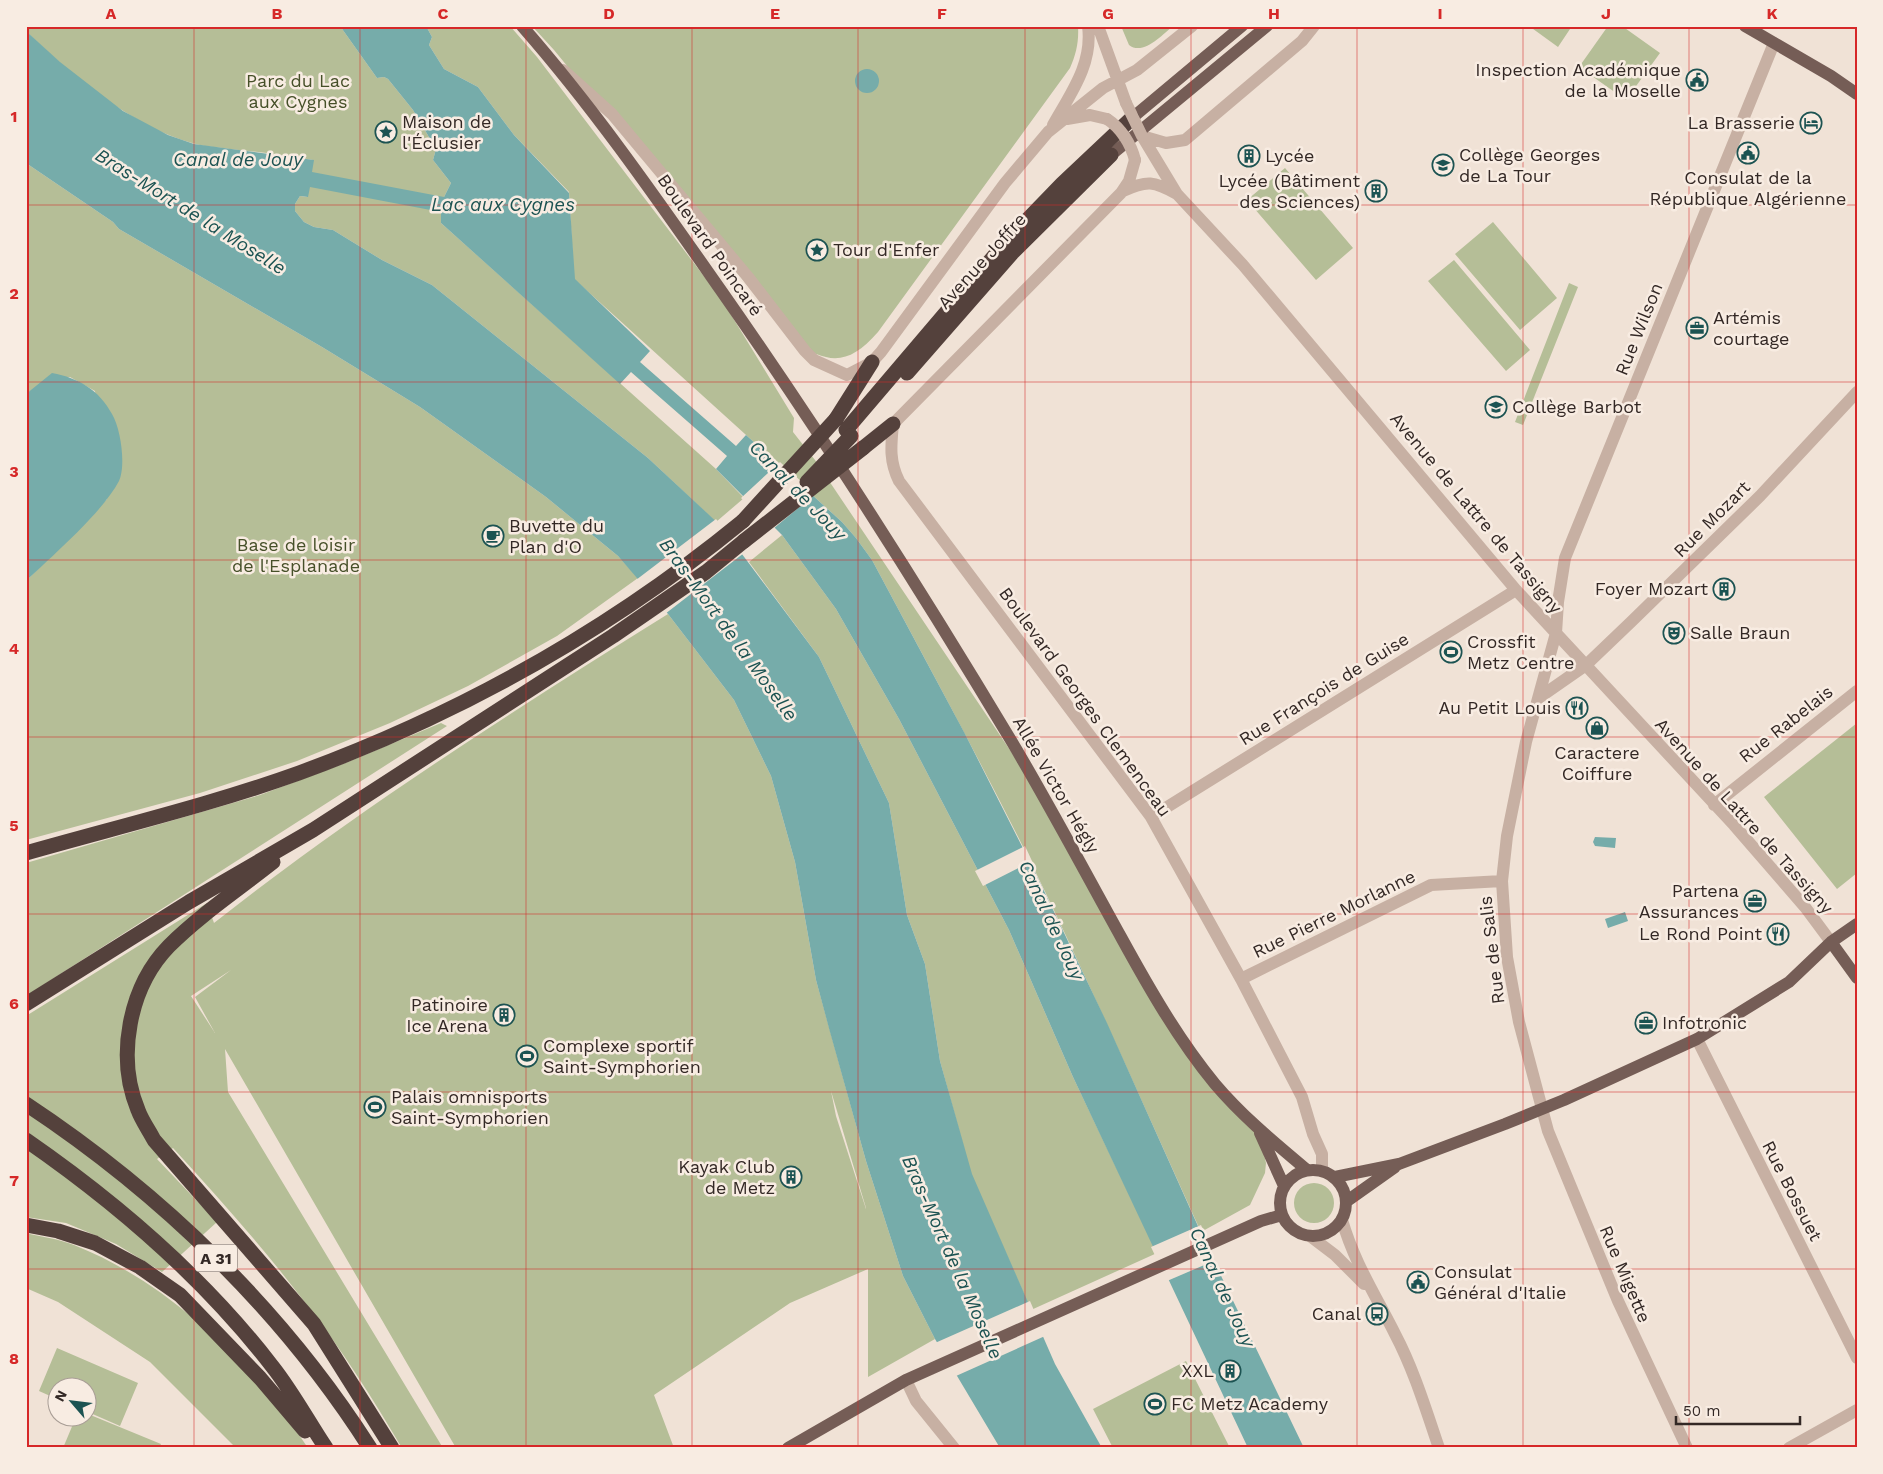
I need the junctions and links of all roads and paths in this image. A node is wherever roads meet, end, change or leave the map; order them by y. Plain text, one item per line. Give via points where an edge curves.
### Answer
1 (522, 26) edge
2 (1088, 26) edge
3 (1098, 26) edge
4 (1192, 26) edge
5 (1242, 26) edge
6 (1267, 26) edge
7 (1314, 26) edge
8 (1745, 26) edge
9 (1774, 43) junction
10 (554, 62) junction
11 (1117, 80) junction
12 (1857, 94) edge
13 (1132, 118) joint
14 (1064, 120) junction
15 (1048, 132) junction
16 (1153, 145) junction
17 (1111, 155) joint
18 (1121, 192) junction
19 (1177, 194) junction
20 (872, 362) junction
21 (1857, 392) edge
22 (893, 424) junction
23 (845, 428) junction
24 (832, 452) joint
25 (744, 541) junction
26 (1516, 590) junction
27 (1556, 633) junction
28 (1586, 665) junction
29 (1857, 691) edge
30 (1540, 697) junction
31 (1714, 805) junction
32 (1151, 817) junction
33 (117, 827) junction
34 (313, 830) junction
35 (26, 848) edge
36 (26, 854) edge
37 (1502, 881) junction
38 (1857, 924) edge
39 (1830, 942) junction
40 (1857, 978) edge
41 (1242, 979) junction
42 (26, 1004) edge
43 (1697, 1039) junction
44 (26, 1104) edge
45 (1542, 1109) junction
46 (1258, 1129) junction
47 (26, 1140) edge
48 (1399, 1164) junction
49 (1308, 1170) junction
50 (1322, 1170) junction
51 (1335, 1177) junction
52 (1284, 1186) junction
53 (1346, 1202) junction
54 (1282, 1215) junction
55 (1342, 1220) junction
56 (26, 1225) edge
57 (1310, 1236) junction
58 (1370, 1289) junction
59 (1857, 1358) edge
60 (906, 1380) junction
61 (1857, 1410) edge
62 (319, 1448) edge
63 (326, 1448) edge
64 (370, 1448) edge
65 (392, 1448) edge
66 (788, 1448) edge
67 (954, 1448) edge
68 (1439, 1448) edge
69 (1687, 1448) edge
70 (1789, 1448) edge

1 - 10 main road, Boulevard Poincaré
2 - 15 street via 1088,55 1083,70
3 - 11 street
4 - 11 street, Avenue Joffre via 1137,70
5 - 13 main road, Avenue Joffre
6 - 17 main road, Avenue Joffre
7 - 16 street via 1302,41 1185,140
8 - 9 main road
9 - 12 main road
9 - 27 street, Rue Wilson via 1565,558
10 - 20 street, Boulevard Poincaré via 612,114 814,360 847,375
10 - 24 main road, Boulevard Poincaré via 698,258
11 - 14 street, Avenue Joffre
11 - 16 street, bridge via 1142,136
13 - 23 highway, Avenue Joffre via 1007,241
14 - 15 street, Avenue Joffre
14 - 18 street, bridge via 1090,115 1107,119 1118,127 1131,147 1134,166
15 - 20 street, Avenue Joffre via 1005,184
16 - 19 street
17 - 23 highway, Avenue Joffre via 1012,253
18 - 19 street via 1149,183 1161,185
18 - 22 street
19 - 26 street, Avenue de Lattre de Tassigny via 1249,272
20 - 23 highway
21 - 28 street, Rue Mozart via 1760,496
22 - 25 highway, bridge
22 - 32 street, Boulevard Georges Clemenceau via 890,454 899,481
23 - 25 highway, Avenue Joffre, bridge via 799,490
23 - 33 highway, bridge via 693,561 605,622 497,685 384,740 298,773
24 - 46 main road, Allée Victor Hégly via 1015,747 1144,979 1179,1035 1216,1085
25 - 34 highway via 706,572 613,636
26 - 27 street, Avenue de Lattre de Tassigny
26 - 32 street, Rue François de Guise
27 - 28 street, Avenue de Lattre de Tassigny
27 - 30 street, Rue de Salis
28 - 30 street
28 - 31 street, Avenue de Lattre de Tassigny
29 - 31 street, Rue Rabelais
30 - 37 street, Rue de Salis via 1516,788
31 - 39 street, Avenue de Lattre de Tassigny via 1805,907
32 - 41 street, Boulevard Georges Clemenceau
33 - 35 highway
33 - 36 highway
34 - 42 highway
34 - 65 highway via 169,946 151,969 131,1019 127,1048 129,1075 138,1110 154,1140 314,1324
37 - 41 street, Rue Pierre Morlanne via 1431,885
37 - 45 street, Rue de Salis via 1512,991
38 - 39 main road
39 - 40 main road
39 - 43 main road via 1789,982
41 - 50 street, Boulevard Georges Clemenceau via 1302,1097 1322,1154
43 - 45 main road
43 - 59 street, Rue Bossuet
44 - 64 highway, A 31 via 100,1156 144,1192 225,1267 312,1364
45 - 48 main road
45 - 69 street, Rue Migette via 1582,1218
46 - 49 main road, Allée Victor Hégly
46 - 52 main road, Allée Victor Hégly
47 - 63 highway, A 31 via 122,1214 193,1277 272,1366
48 - 51 main road
48 - 53 main road
49 - 50 main road
49 - 52 main road via 1298,1173
50 - 51 main road
51 - 53 main road via 1345,1192
52 - 54 main road via 1280,1195
53 - 55 main road
54 - 57 main road via 1293,1230
54 - 60 main road via 1230,1234
55 - 57 main road via 1321,1236
55 - 58 street via 1349,1246
56 - 62 highway via 95,1243 140,1267 180,1295 260,1378
57 - 58 street
58 - 68 street via 1396,1334
60 - 66 main road
60 - 67 street via 916,1401
61 - 70 street

